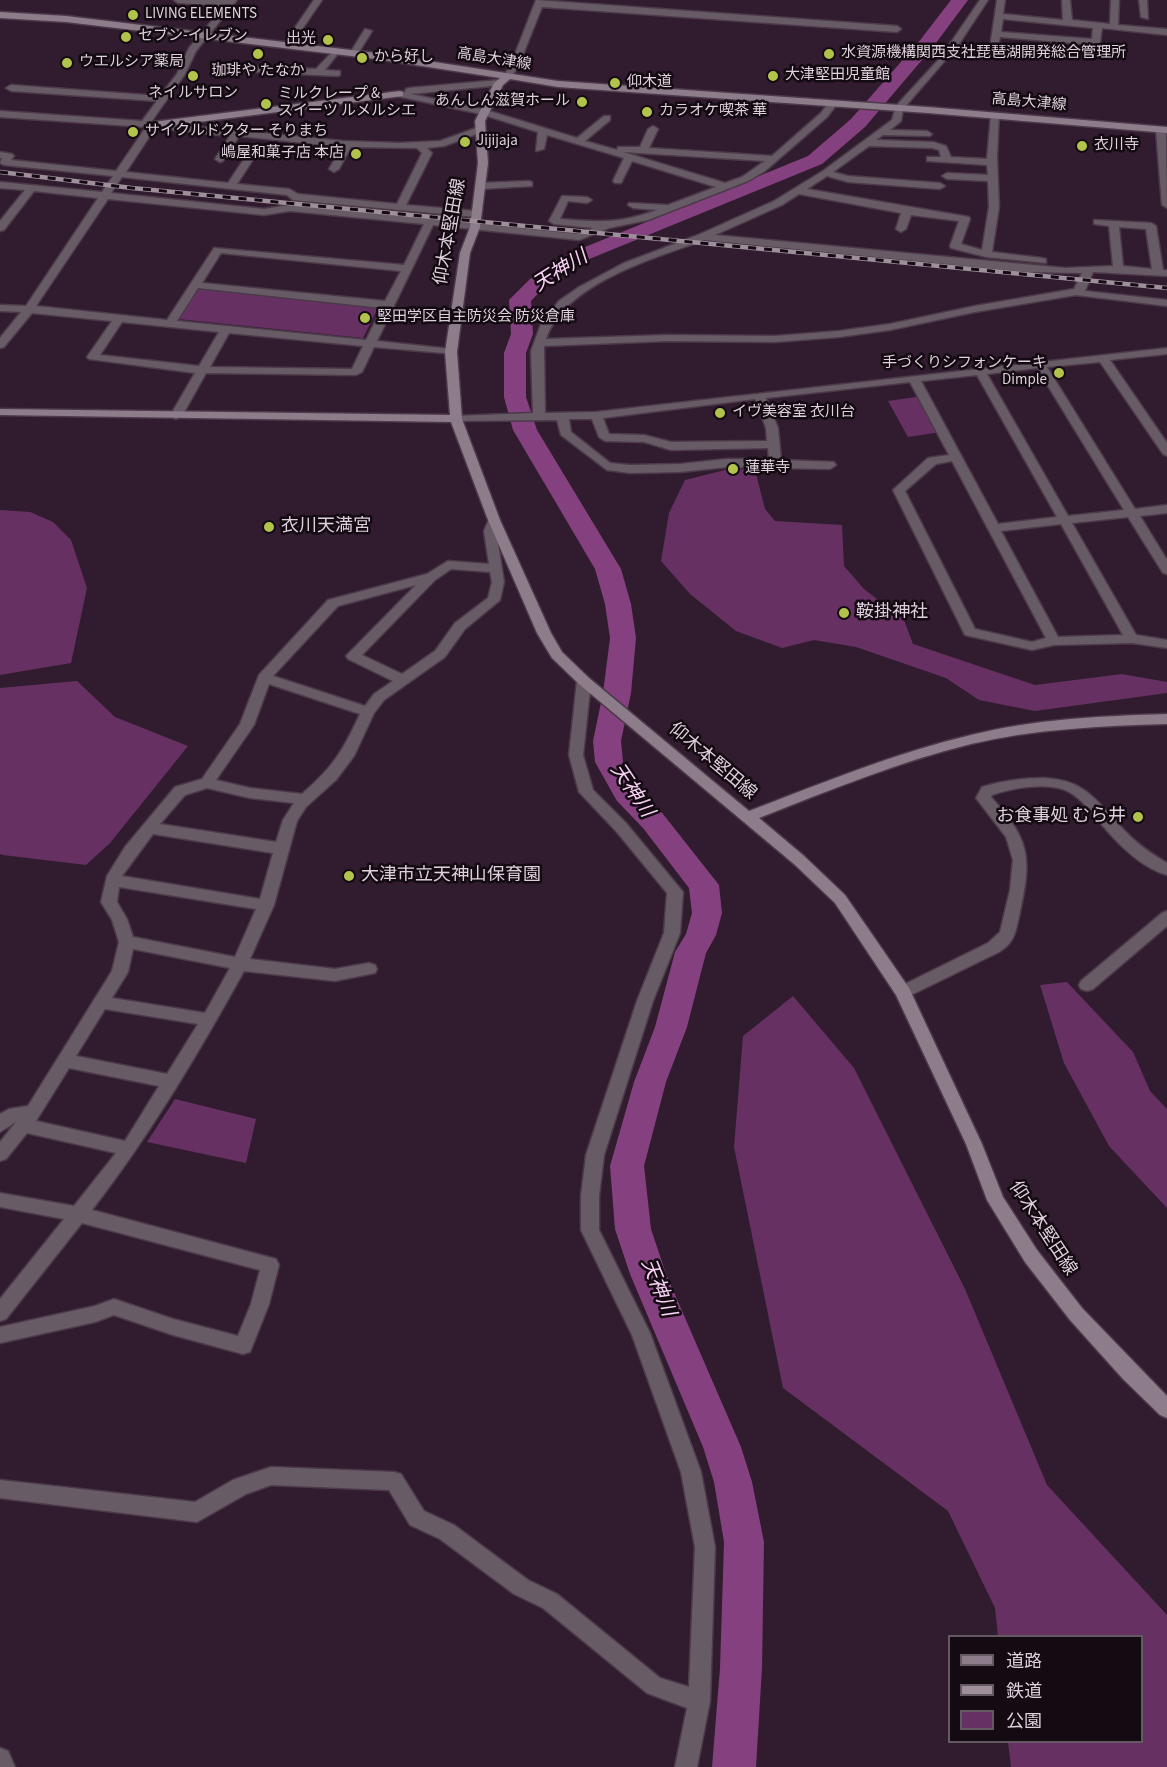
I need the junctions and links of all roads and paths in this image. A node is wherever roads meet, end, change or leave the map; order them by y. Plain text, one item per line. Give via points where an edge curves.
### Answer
1 (178, 0) edge
2 (318, 0) edge
3 (984, 0) edge
4 (1001, 0) edge
5 (1066, 0) edge
6 (1115, 0) edge
7 (1143, 0) edge
8 (232, 2) edge
9 (539, 2) edge
10 (0, 15) edge
11 (999, 16) junction
12 (1145, 17) dead end
13 (1068, 22) junction
14 (1098, 25) junction
15 (1114, 26) junction
16 (897, 29) dead end
17 (1150, 30) junction
18 (368, 31) dead end
19 (1167, 32) edge
20 (997, 34) junction
21 (206, 35) junction
22 (1149, 41) dead end
23 (287, 45) junction
24 (954, 46) junction
25 (336, 51) junction
26 (354, 53) junction
27 (255, 69) dead end
28 (318, 72) junction
29 (337, 73) dead end
30 (503, 80) junction
31 (11, 88) dead end
32 (400, 94) junction
33 (164, 99) junction
34 (837, 104) junction
35 (894, 108) junction
36 (483, 112) junction
37 (0, 114) edge
38 (996, 115) junction
39 (607, 118) dead end
40 (148, 125) junction
41 (653, 129) dead end
42 (479, 130) junction
43 (543, 130) junction
44 (1164, 130) edge
45 (882, 132) junction
46 (236, 134) junction
47 (927, 134) dead end
48 (579, 141) junction
49 (866, 142) junction
50 (348, 144) junction
51 (420, 146) junction
52 (539, 149) dead end
53 (603, 149) junction
54 (644, 150) junction
55 (0, 155) edge
56 (629, 157) junction
57 (220, 159) dead end
58 (774, 159) junction
59 (930, 159) dead end
60 (947, 160) junction
61 (247, 161) dead end
62 (993, 162) junction
63 (334, 169) dead end
64 (826, 173) junction
65 (118, 174) junction
66 (947, 176) dead end
67 (993, 178) junction
68 (618, 181) dead end
69 (529, 184) dead end
70 (0, 185) edge
71 (231, 186) junction
72 (480, 186) junction
73 (723, 186) junction
74 (940, 186) dead end
75 (32, 188) junction
76 (800, 191) junction
77 (104, 195) junction
78 (587, 200) dead end
79 (633, 205) dead end
80 (1167, 205) edge
81 (400, 207) junction
82 (670, 207) junction
83 (907, 211) junction
84 (476, 214) junction
85 (430, 222) junction
86 (1098, 222) dead end
87 (1114, 223) junction
88 (606, 226) junction
89 (475, 227) junction
90 (0, 228) edge
91 (901, 229) dead end
92 (702, 237) junction
93 (986, 254) junction
94 (407, 268) junction
95 (1089, 268) junction
96 (1118, 269) junction
97 (1162, 272) edge
98 (195, 285) junction
99 (1077, 292) junction
100 (1167, 303) edge
101 (389, 305) junction
102 (0, 308) edge
103 (29, 309) junction
104 (119, 318) junction
105 (170, 323) junction
106 (226, 329) junction
107 (539, 343) junction
108 (370, 344) junction
109 (0, 345) edge
110 (1167, 351) edge
111 (451, 352) junction
112 (1103, 358) junction
113 (1040, 365) junction
114 (202, 370) junction
115 (980, 371) junction
116 (914, 379) junction
117 (759, 395) junction
118 (0, 412) edge
119 (176, 416) junction
120 (596, 416) junction
121 (539, 418) junction
122 (563, 418) junction
123 (456, 419) junction
124 (772, 444) junction
125 (1167, 453) edge
126 (956, 457) junction
127 (775, 463) junction
128 (830, 465) dead end
129 (1167, 509) edge
130 (1131, 513) junction
131 (494, 520) junction
132 (1065, 520) junction
133 (994, 528) junction
134 (494, 568) junction
135 (1167, 570) edge
136 (431, 577) junction
137 (1132, 639) junction
138 (1054, 641) junction
139 (1167, 644) edge
140 (264, 678) junction
141 (402, 680) junction
142 (584, 681) junction
143 (368, 712) junction
144 (1167, 719) edge
145 (207, 783) junction
146 (306, 799) junction
147 (748, 817) junction
148 (150, 828) junction
149 (282, 848) junction
150 (1167, 870) edge
151 (113, 880) junction
152 (266, 905) junction
153 (1167, 917) edge
154 (127, 942) junction
155 (240, 964) junction
156 (369, 969) dead end
157 (1087, 985) dead end
158 (903, 992) junction
159 (101, 1002) junction
160 (209, 1020) junction
161 (65, 1061) junction
162 (171, 1081) junction
163 (28, 1118) junction
164 (0, 1125) edge
165 (129, 1149) junction
166 (0, 1154) edge
167 (0, 1200) edge
168 (78, 1214) junction
169 (0, 1313) edge
170 (0, 1335) edge
171 (1167, 1409) edge
172 (0, 1489) edge
173 (699, 1701) junction
174 (0, 1760) edge
175 (4, 1767) edge
176 (687, 1767) edge

1 - 8 street
2 - 23 street
3 - 24 street
4 - 11 street
5 - 13 street
6 - 15 street
7 - 12 street
8 - 21 street
9 - 16 street
9 - 30 street via 514,67
10 - 21 main road, 高島大津線
11 - 13 street
11 - 20 street
13 - 14 street
14 - 15 street
14 - 20 street via 1096,42
15 - 17 street
17 - 19 street
17 - 22 street
18 - 26 street
20 - 24 street via 994,50
21 - 23 main road, 高島大津線
21 - 33 street via 192,50 182,74
23 - 25 main road, 高島大津線
24 - 35 street
25 - 26 main road, 高島大津線
25 - 28 street
26 - 30 main road, 高島大津線
27 - 28 street
28 - 29 street
30 - 32 street
30 - 34 main road, 高島大津線
30 - 36 main road, 仰木本堅田線
31 - 33 street
32 - 36 street
32 - 40 main road
33 - 40 street
34 - 35 main road
34 - 58 street
35 - 38 main road, 高島大津線
35 - 45 street via 896,121
36 - 42 main road, 仰木本堅田線
36 - 43 street
37 - 40 street
38 - 44 main road, 高島大津線
38 - 62 street
39 - 48 street
40 - 46 street
40 - 65 street
41 - 54 street
42 - 51 street via 441,144
42 - 72 main road, 仰木本堅田線 via 483,163
43 - 48 street
43 - 52 street
44 - 80 street
45 - 47 street
45 - 49 street
46 - 50 street
46 - 57 street
48 - 53 street
49 - 60 street via 933,145 943,148
49 - 64 street
50 - 51 street
50 - 63 street
51 - 81 street via 427,153
53 - 54 street
53 - 56 street
54 - 58 street
55 - 65 street via 9,156 4,162
56 - 68 street
56 - 73 street
58 - 73 street via 745,179
59 - 60 street
60 - 62 street
61 - 71 street
62 - 67 street
64 - 74 street via 848,179
64 - 76 street
65 - 71 street
65 - 77 street
66 - 67 street
67 - 93 street via 994,207
69 - 72 street
70 - 75 street
71 - 81 street via 289,192 293,197
72 - 84 main road, 仰木本堅田線
73 - 82 street
75 - 77 street
75 - 90 street
76 - 83 street
76 - 92 street
77 - 85 street via 264,212 290,208
77 - 103 street
78 - 88 street via 565,198 554,221
79 - 82 street
81 - 84 street
82 - 88 street via 644,218
83 - 91 street
83 - 93 street via 965,219 955,246
84 - 89 main road, 仰木本堅田線
85 - 89 street
85 - 94 street
86 - 87 street
87 - 96 street
87 - 97 street via 1151,226
88 - 89 street via 579,237
89 - 111 main road, 仰木本堅田線 via 465,253
92 - 95 street via 1027,270
92 - 107 street via 628,266 583,289 552,315
93 - 95 street
94 - 98 street via 218,250
94 - 101 street
95 - 96 street
95 - 99 street
96 - 97 street
98 - 101 street
98 - 105 street
99 - 100 street
99 - 107 street via 839,334 775,339 644,338
101 - 108 street
102 - 103 street
103 - 104 street
103 - 109 street
104 - 105 street
104 - 114 street via 93,357
105 - 106 street
106 - 108 street
106 - 114 street
107 - 121 street
108 - 111 street
108 - 114 street via 356,372
110 - 112 street
111 - 123 main road, 仰木本堅田線
112 - 113 street
112 - 125 street
113 - 115 street
113 - 130 street
114 - 119 street
115 - 116 street
115 - 132 street
116 - 117 street
116 - 126 street
117 - 120 street
117 - 124 street via 772,428
118 - 119 main road
119 - 123 main road
120 - 122 street
120 - 124 street via 605,437 671,446
121 - 122 street
121 - 123 street
122 - 127 street via 565,432 607,466 630,470
123 - 131 main road, 仰木本堅田線
124 - 127 street
126 - 133 street
126 - 138 street via 932,461 899,490 970,632 1032,646
127 - 128 street
129 - 130 street
130 - 132 street
130 - 135 street
131 - 134 street via 490,531
131 - 142 main road, 仰木本堅田線 via 544,633 557,655
132 - 133 street
132 - 137 street
133 - 138 street
134 - 136 street via 448,565
134 - 141 street via 498,582 494,600 460,626 440,654
136 - 140 street via 333,603
136 - 141 street via 353,656
137 - 138 street
137 - 139 street
140 - 143 street
140 - 145 street via 247,726
141 - 143 street via 379,697
142 - 147 main road, 仰木本堅田線
142 - 173 street via 576,755 586,792 675,892 672,933 645,1001 595,1155 590,1230 641,1333 691,1472 705,1547
143 - 146 street via 349,753 332,776
144 - 147 main road via 1042,727 972,739 875,768
145 - 146 street via 250,793
145 - 148 street via 180,791
146 - 149 street via 290,820
147 - 158 main road, 仰木本堅田線 via 840,899
148 - 149 street
148 - 151 street
149 - 152 street
150 - 158 street via 1129,844 1071,786 1013,785 987,791 983,798 1013,832 1021,853 1017,896 1005,939
151 - 152 street
151 - 154 street via 109,902
152 - 155 street
153 - 157 street
154 - 155 street
154 - 159 street via 120,972
155 - 156 street via 334,975
155 - 160 street
158 - 171 main road, 仰木本堅田線 via 996,1200 1031,1256 1076,1314
159 - 160 street
159 - 161 street
160 - 162 street
161 - 162 street
161 - 163 street
162 - 165 street
163 - 164 street via 9,1116
163 - 165 street
163 - 166 street
165 - 168 street
167 - 168 street
168 - 169 street
168 - 170 street via 270,1264 260,1304 243,1346 114,1307
172 - 173 street via 197,1512 240,1486 271,1476 394,1481 417,1518 447,1532 521,1587 550,1601 654,1686
173 - 176 street
174 - 175 street

